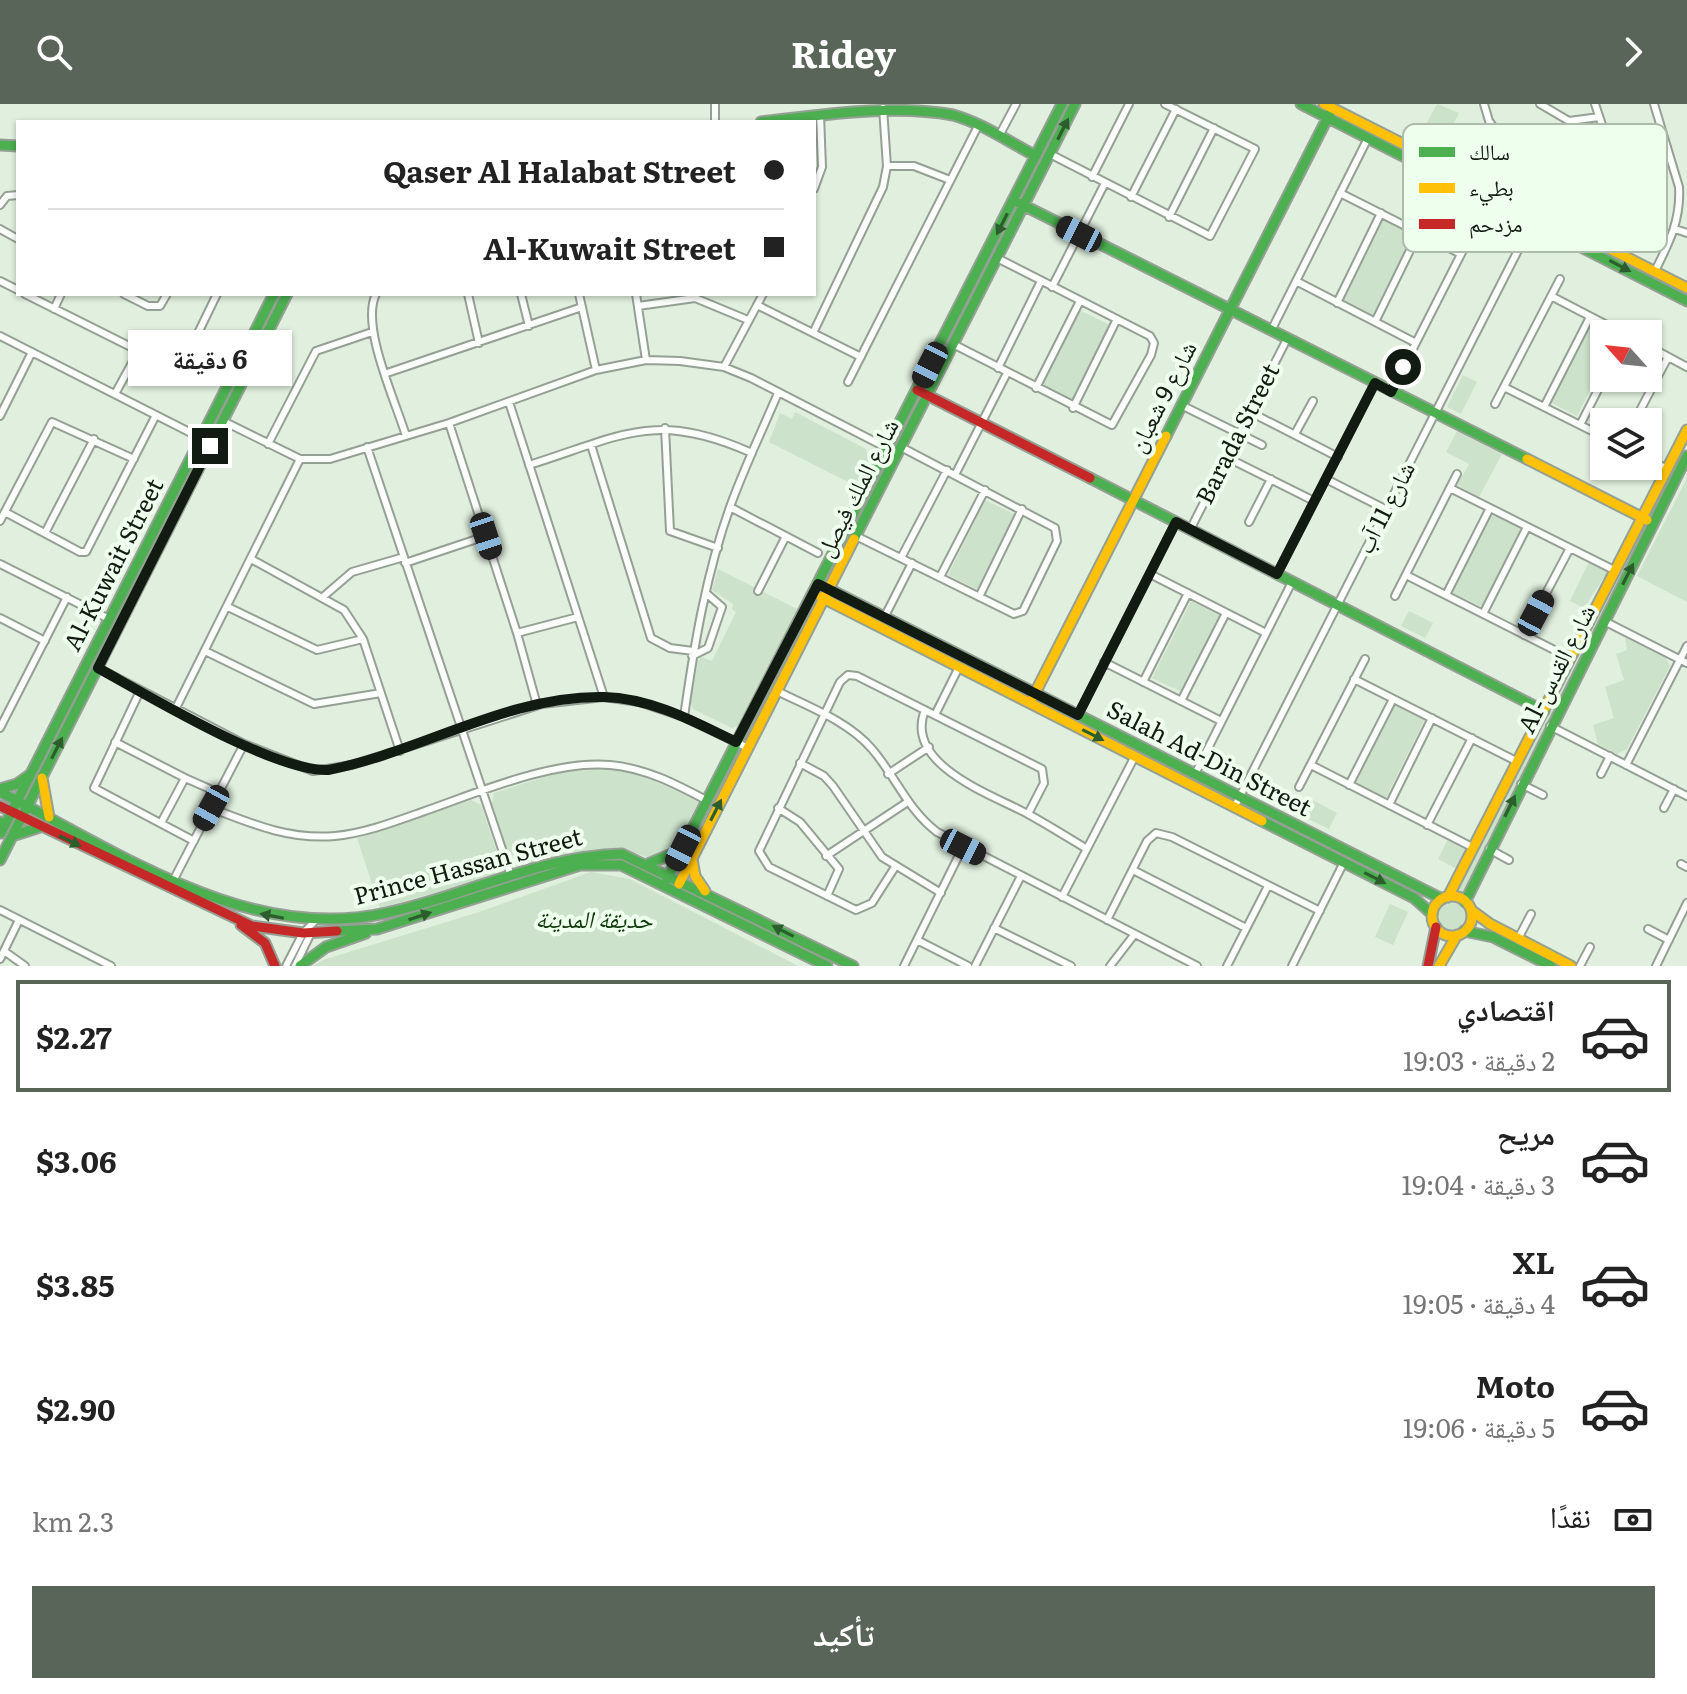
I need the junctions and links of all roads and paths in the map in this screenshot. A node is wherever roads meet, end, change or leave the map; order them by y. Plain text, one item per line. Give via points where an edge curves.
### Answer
1 (1016, 104) edge
2 (1062, 104) edge
3 (1075, 104) edge
4 (1129, 104) edge
5 (1165, 104) edge
6 (1301, 104) edge
7 (1484, 104) edge
8 (1540, 104) edge
9 (1595, 104) edge
10 (1654, 104) edge
11 (883, 108) junction
12 (1176, 109) junction
13 (1328, 110) edge
14 (820, 115) junction
15 (1599, 117) junction
16 (778, 120) edge
17 (1491, 124) edge
18 (1601, 124) edge
19 (1660, 124) edge
20 (978, 126) junction
21 (1214, 128) junction
22 (999, 136) junction
23 (1368, 138) junction
24 (1403, 148) edge
25 (1667, 148) edge
26 (1668, 151) joint
27 (1050, 154) junction
28 (1036, 156) junction
29 (1403, 156) edge
30 (887, 166) junction
31 (1092, 177) junction
32 (950, 180) junction
33 (1105, 183) junction
34 (816, 184) edge
35 (1340, 193) junction
36 (16, 195) edge
37 (1131, 197) junction
38 (1013, 200) junction
39 (0, 205) edge
40 (1024, 206) junction
41 (1381, 213) junction
42 (1169, 217) junction
43 (1403, 224) edge
44 (1675, 229) junction
45 (1687, 233) edge
46 (1079, 234) junction
47 (1667, 246) edge
48 (1409, 252) edge
49 (1457, 252) edge
50 (1517, 252) edge
51 (1599, 252) edge
52 (1614, 252) edge
53 (1664, 252) edge
54 (1461, 254) joint
55 (997, 258) junction
56 (1655, 271) junction
57 (1560, 279) dead end
58 (1041, 281) junction
59 (1296, 281) junction
60 (1052, 287) junction
61 (1687, 288) edge
62 (29, 296) edge
63 (60, 296) edge
64 (128, 296) edge
65 (166, 296) edge
66 (216, 296) edge
67 (273, 296) edge
68 (286, 296) edge
69 (375, 296) edge
70 (468, 296) edge
71 (522, 296) edge
72 (579, 296) edge
73 (636, 296) edge
74 (696, 296) edge
75 (762, 296) edge
76 (1551, 296) junction
77 (1080, 301) junction
78 (1687, 301) edge
79 (1337, 303) junction
80 (757, 305) junction
81 (638, 306) junction
82 (582, 307) junction
83 (54, 309) junction
84 (1230, 310) junction
85 (1590, 317) junction
86 (1117, 319) junction
87 (748, 320) junction
88 (1596, 320) edge
89 (1375, 322) junction
90 (529, 326) junction
91 (1271, 331) junction
92 (372, 332) junction
93 (813, 333) junction
94 (0, 336) edge
95 (1287, 339) junction
96 (479, 343) junction
97 (1416, 343) junction
98 (953, 344) junction
99 (32, 352) junction
100 (138, 352) junction
101 (1662, 354) edge
102 (861, 357) junction
103 (1668, 357) junction
104 (646, 360) junction
105 (724, 367) junction
106 (1687, 367) edge
107 (998, 368) junction
108 (596, 370) junction
109 (387, 373) junction
110 (1007, 373) junction
111 (848, 382) dead end
112 (1375, 383) junction
113 (1504, 387) junction
114 (1036, 388) junction
115 (917, 390) junction
116 (1391, 392) junction
117 (1597, 392) edge
118 (778, 393) junction
119 (115, 394) junction
120 (927, 395) junction
121 (1313, 401) dead end
122 (509, 402) junction
123 (1495, 404) dead end
124 (1181, 405) junction
125 (1544, 407) junction
126 (1073, 408) junction
127 (1641, 408) edge
128 (1250, 412) junction
129 (1435, 413) junction
130 (156, 415) junction
131 (0, 416) edge
132 (223, 421) junction
133 (449, 423) junction
134 (982, 423) junction
135 (1580, 425) junction
136 (665, 428) junction
137 (1590, 430) edge
138 (1687, 430) edge
139 (1238, 434) junction
140 (1295, 434) junction
141 (406, 436) junction
142 (201, 438) junction
143 (94, 439) junction
144 (268, 444) junction
145 (591, 445) junction
146 (1262, 445) dead end
147 (367, 447) junction
148 (901, 447) junction
149 (888, 449) junction
150 (752, 453) junction
151 (1687, 456) edge
152 (1226, 457) junction
153 (1338, 457) junction
154 (134, 459) junction
155 (300, 459) junction
156 (529, 465) junction
157 (1662, 466) edge
158 (1667, 469) junction
159 (947, 470) junction
160 (1457, 474) dead end
161 (955, 475) junction
162 (1271, 479) junction
163 (1326, 479) junction
164 (1450, 488) junction
165 (985, 490) junction
166 (1133, 500) junction
167 (1314, 501) junction
168 (730, 507) junction
169 (1490, 508) junction
170 (1022, 509) junction
171 (1385, 509) junction
172 (5, 512) junction
173 (1643, 518) junction
174 (0, 521) edge
175 (1176, 522) junction
176 (1249, 522) dead end
177 (1654, 523) junction
178 (1527, 527) junction
179 (1190, 530) junction
180 (45, 533) junction
181 (486, 536) junction
182 (786, 536) junction
183 (856, 536) junction
184 (149, 541) junction
185 (160, 546) junction
186 (718, 548) junction
187 (1570, 548) junction
188 (818, 553) dead end
189 (901, 558) junction
190 (251, 559) junction
191 (404, 560) junction
192 (912, 563) junction
193 (0, 564) edge
194 (1616, 571) junction
195 (1150, 574) junction
196 (1277, 574) junction
197 (1406, 575) junction
198 (940, 577) junction
199 (1292, 582) junction
200 (816, 589) junction
201 (758, 591) dead end
202 (706, 593) junction
203 (1188, 593) junction
204 (826, 594) junction
205 (1446, 595) junction
206 (324, 596) junction
207 (1395, 596) dead end
208 (67, 597) junction
209 (979, 597) junction
210 (1337, 605) junction
211 (228, 607) junction
212 (844, 609) junction
213 (1226, 613) junction
214 (1483, 614) junction
215 (578, 617) junction
216 (884, 618) junction
217 (2, 619) edge
218 (109, 619) junction
219 (1604, 621) junction
220 (811, 625) junction
221 (0, 630) edge
222 (517, 633) junction
223 (1266, 633) junction
224 (1524, 635) junction
225 (363, 639) junction
226 (45, 641) junction
227 (1687, 646) edge
228 (205, 651) junction
229 (693, 654) junction
230 (1570, 658) junction
231 (1365, 659) dead end
232 (1684, 661) edge
233 (1104, 662) junction
234 (959, 667) junction
235 (98, 668) junction
236 (1354, 679) junction
237 (1143, 682) junction
238 (140, 691) junction
239 (777, 691) junction
240 (381, 693) junction
241 (1036, 693) junction
242 (604, 697) junction
243 (1393, 699) junction
244 (1181, 701) junction
245 (1030, 703) junction
246 (537, 705) junction
247 (175, 710) junction
248 (925, 710) junction
249 (1544, 711) junction
250 (824, 715) junction
251 (935, 715) junction
252 (1078, 715) junction
253 (684, 717) junction
254 (1432, 718) junction
255 (1221, 721) junction
256 (1550, 726) junction
257 (0, 728) edge
258 (462, 729) junction
259 (1472, 738) junction
260 (115, 742) junction
261 (736, 742) junction
262 (244, 744) junction
263 (929, 747) junction
264 (748, 748) junction
265 (400, 751) junction
266 (1135, 756) junction
267 (1610, 756) junction
268 (1518, 762) junction
269 (800, 763) junction
270 (1311, 765) junction
271 (1626, 765) junction
272 (31, 774) junction
273 (888, 774) junction
274 (1195, 774) junction
275 (1601, 774) dead end
276 (42, 778) junction
277 (185, 778) junction
278 (1521, 784) junction
279 (1349, 785) junction
280 (1299, 787) dead end
281 (1674, 789) junction
282 (0, 790) edge
283 (482, 791) junction
284 (219, 793) junction
285 (1543, 795) dead end
286 (1687, 796) edge
287 (706, 800) junction
288 (17, 801) junction
289 (1237, 801) junction
290 (906, 803) junction
291 (1389, 805) junction
292 (0, 806) edge
293 (28, 806) junction
294 (211, 808) junction
295 (778, 808) junction
296 (1664, 808) dead end
297 (11, 812) junction
298 (1028, 814) junction
299 (22, 817) junction
300 (49, 817) junction
301 (161, 823) junction
302 (1427, 825) junction
303 (43, 828) junction
304 (0, 829) edge
305 (864, 830) junction
306 (12, 836) junction
307 (194, 841) junction
308 (963, 847) junction
309 (683, 848) junction
310 (1474, 848) junction
311 (1087, 849) junction
312 (1489, 849) junction
313 (826, 856) junction
314 (692, 857) junction
315 (0, 860) edge
316 (1509, 860) dead end
317 (1344, 862) junction
318 (648, 864) junction
319 (895, 867) junction
320 (1133, 870) junction
321 (511, 876) junction
322 (1021, 876) junction
323 (667, 879) junction
324 (173, 880) junction
325 (678, 884) junction
326 (1268, 886) junction
327 (706, 893) junction
328 (941, 893) junction
329 (827, 896) junction
330 (1062, 897) junction
331 (1445, 898) junction
332 (1687, 903) edge
333 (1468, 906) junction
334 (0, 910) edge
335 (1320, 911) junction
336 (1432, 914) junction
337 (1531, 914) dead end
338 (1685, 914) edge
339 (19, 920) junction
340 (1107, 920) junction
341 (236, 921) junction
342 (308, 927) junction
343 (1436, 927) junction
344 (994, 928) junction
345 (1246, 928) junction
346 (377, 929) junction
347 (1648, 929) dead end
348 (1461, 933) junction
349 (1134, 935) junction
350 (1518, 939) junction
351 (917, 940) junction
352 (1669, 940) junction
353 (1590, 947) dead end
354 (4, 951) junction
355 (1049, 956) junction
356 (0, 959) edge
357 (1568, 965) edge
358 (25, 966) edge
359 (111, 966) edge
360 (275, 966) edge
361 (286, 966) edge
362 (298, 966) edge
363 (827, 966) edge
364 (853, 966) edge
365 (904, 966) edge
366 (968, 966) edge
367 (975, 966) edge
368 (1045, 966) edge
369 (1071, 966) edge
370 (1110, 966) edge
371 (1197, 966) edge
372 (1227, 966) edge
373 (1292, 966) edge
374 (1428, 966) edge
375 (1439, 966) edge
376 (1551, 966) edge
377 (1580, 966) edge
378 (1656, 966) edge

1 - 22 street
2 - 28 main road, شارع الملك فيصل
27 -> 3 main road, شارع الملك فيصل
4 - 31 street
5 - 12 street
6 - 13 main road
7 - 17 street
8 - 15 street via 1569,121
9 - 15 street
10 - 19 street
11 - 14 main road
11 - 20 main road via 931,110
11 - 30 street
12 - 21 street
12 - 37 street
13 - 23 main road
13 - 24 main road
13 - 84 main road, شارع 9 شعبان
14 - 16 main road
14 - 34 street via 822,167
15 - 18 street
20 - 22 main road
20 - 32 street
21 - 42 street
21 - 42 street via 1255,149 1210,236
22 - 28 main road
23 - 29 main road
23 - 35 street
25 - 26 street
26 - 44 street via 1679,187
27 - 31 street
27 - 40 main road, شارع الملك فيصل
28 - 38 main road, شارع الملك فيصل
30 - 32 street via 914,166
30 - 93 street via 877,204
31 - 33 street
32 - 102 street
33 - 37 street
33 - 46 street
35 - 41 street
35 - 59 street
36 - 39 street via 7,196
37 - 42 street
38 - 40 main road
38 -> 115 main road, شارع الملك فيصل
40 - 46 main road
40 - 55 main road, شارع الملك فيصل
41 - 43 street
41 - 79 street
44 - 45 street
44 - 47 street
46 - 60 street
46 - 84 main road
48 - 89 street
49 - 54 street
50 - 129 street, شارع 11 آب
51 -> 78 main road
52 - 56 main road
53 - 56 street
54 - 97 street
55 - 58 street
55 - 98 main road, شارع الملك فيصل
56 - 61 main road
57 - 76 street
58 - 60 street
58 - 107 street
59 - 79 street
59 - 91 street
60 - 77 street
62 - 83 street
63 - 83 street
64 - 65 street via 153,307
66 - 100 street via 180,367
67 - 142 main road, Al-Kuwait Street
68 - 132 main road, Al-Kuwait Street
69 - 92 street
70 - 96 street
71 - 90 street
72 - 82 street
73 - 81 street
74 - 81 street
74 - 87 street
75 - 80 street
76 - 85 street
76 - 113 street
77 - 86 street
77 - 114 street
79 - 89 street
80 - 87 street
80 - 93 street
81 - 104 street
82 - 90 street
82 - 108 street
83 - 100 street
84 - 91 main road
84 - 124 main road, شارع 9 شعبان
85 - 88 street
85 - 125 street
86 - 126 street
86 - 126 street via 1150,336 1151,355 1112,425
87 - 105 street
89 - 97 street
90 - 96 street
91 - 95 main road
92 - 109 street
92 - 144 street via 316,351
93 - 102 street
94 - 99 street
95 - 112 main road
95 - 128 street, Barada Street
96 - 109 street
97 - 116 street
98 - 107 street
98 - 120 main road, شارع الملك فيصل
99 - 119 street
99 - 131 street
100 - 119 street
101 - 103 street
102 - 111 street
103 - 106 street
103 - 127 street
104 - 105 street
104 - 108 street
105 - 118 street
107 - 110 street
108 - 122 street
109 - 141 street
110 - 114 street
110 - 134 street
112 - 116 main road
112 - 153 street
113 - 123 street
113 - 125 street
114 - 126 street
115 - 120 main road
115 - 149 main road, شارع الملك فيصل
116 - 129 main road
117 - 135 street
118 - 149 street
118 - 150 street
119 - 130 street
120 - 134 main road
120 - 148 main road, شارع الملك فيصل
121 - 140 street
122 - 133 street
122 - 156 street
124 - 139 street
124 - 166 main road, شارع 9 شعبان
125 - 135 street
128 - 139 street, Barada Street
128 - 140 street
129 - 171 street, شارع 11 آب
129 - 173 main road
130 - 142 street
130 - 154 street
132 - 144 street
132 - 185 main road, Al-Kuwait Street
133 - 141 street
133 - 181 street
134 - 161 street
134 - 166 main road
135 - 137 street
136 - 145 street
136 - 150 street via 700,431
136 - 186 street via 670,531
138 - 158 main road, Al-شارع القدس
139 - 146 street
139 - 152 street, Barada Street
140 - 153 street
141 - 147 street
142 - 184 main road, Al-Kuwait Street
143 - 154 street
143 - 172 street via 51,423
143 - 180 street
144 - 155 street
145 - 156 street
145 - 229 street via 651,638
147 - 155 street via 330,459
147 - 191 street
148 - 159 street
148 - 183 main road, شارع الملك فيصل
149 - 200 main road, شارع الملك فيصل
150 - 168 street
151 - 177 main road, Al-شارع القدس
152 - 162 street
152 - 179 street, Barada Street
153 - 163 street
154 - 180 street via 86,552
155 - 190 street
156 - 215 street
157 - 158 street
158 - 173 main road, Al-شارع القدس
159 - 161 street
159 - 189 street
160 - 164 street
161 - 165 street
162 - 167 street
162 - 176 street
163 - 167 street
163 - 171 street
164 - 169 street
164 - 197 street
165 - 170 street
165 - 198 street
166 - 175 main road
166 - 241 main road, شارع 9 شعبان
167 - 196 street
168 - 182 street
168 - 186 street
169 - 178 street
169 - 205 street
170 - 209 street
170 - 209 street via 1050,523 1057,541 1020,613
171 - 210 street, شارع 11 آب
172 - 174 street
172 - 180 street
173 - 177 main road
173 - 194 main road, Al-شارع القدس
175 - 179 main road
175 - 195 street
219 -> 177 main road, Al-شارع القدس
178 - 187 street
178 - 214 street
179 - 196 main road
181 - 191 street
181 - 222 street
182 - 188 street
182 - 201 street
183 - 189 street
183 - 204 main road, شارع الملك فيصل
184 - 185 main road
184 - 218 main road, Al-Kuwait Street
185 - 235 main road, Al-Kuwait Street
186 - 202 street
187 - 194 street
187 - 224 street
189 - 192 street
190 - 206 street
190 - 211 street
191 - 206 street via 352,572
191 - 258 street
192 - 198 street
192 - 216 street
193 - 208 street
194 - 230 main road, Al-شارع القدس
195 - 203 street
195 - 233 street
196 - 199 main road
197 - 205 street
197 - 207 street
198 - 209 street
199 - 210 main road
199 - 223 street
200 - 204 main road
200 - 261 main road, شارع الملك فيصل
202 - 229 street
202 - 229 street via 722,607 708,648
203 - 213 street
203 - 237 street
204 - 212 main road, Salah Ad-Din Street
204 - 216 main road, Salah Ad-Din Street
204 - 220 main road, شارع الملك فيصل
205 - 214 street
206 - 225 street via 344,610
208 - 218 street
208 - 226 street
210 - 249 main road
210 - 289 street, شارع 11 آب
211 - 225 street via 317,650
211 - 228 street
212 - 220 main road via 822,614
212 - 234 main road, Salah Ad-Din Street
213 - 223 street
213 - 244 street
214 - 224 street
215 - 222 street
215 - 242 street
216 - 241 main road, Salah Ad-Din Street
217 - 221 street
217 - 226 street
218 - 272 main road, Al-Kuwait Street
219 - 232 street
219 - 256 main road, Al-شارع القدس
220 - 239 main road, شارع الملك فيصل
222 - 246 street
223 - 255 street
224 - 230 street
225 - 240 street
226 - 257 street
227 - 232 street
228 - 240 street via 314,704
228 - 247 street
229 - 253 street
230 - 249 main road, Al-شارع القدس
231 - 236 street
232 - 271 street
233 - 237 street
233 - 252 street
234 - 245 main road, Salah Ad-Din Street
234 - 251 street
235 - 238 street
276 -> 235 main road, Al-Kuwait Street
236 - 243 street
236 - 270 street
237 - 244 street
238 - 247 street
238 - 260 street
239 - 250 street
239 - 264 main road, شارع الملك فيصل
240 - 265 street
241 - 245 main road, شارع 9 شعبان
241 - 252 main road, Salah Ad-Din Street
242 - 246 street
242 - 253 street
243 - 254 street
243 - 279 street
244 - 255 street
245 -> 266 main road, Salah Ad-Din Street
246 - 258 street
247 - 262 street
248 - 250 street via 852,674 840,682
248 - 251 street
248 - 263 street via 920,727
249 - 268 main road, Al-شارع القدس
250 - 269 street
250 - 273 street via 859,737
251 - 298 street via 1042,769 1044,783
252 - 274 main road, Salah Ad-Din Street
253 - 261 street
254 - 259 street
254 - 291 street
255 - 274 street
256 - 267 street
256 - 278 main road, Al-شارع القدس
258 - 265 street
258 - 283 street
259 - 268 street
259 - 302 street
260 - 277 street
260 - 301 street via 94,788
261 - 264 street
261 - 287 main road, شارع الملك فيصل
262 - 265 street via 313,771
262 - 284 street
263 - 273 street
263 - 298 street via 951,774
314 -> 264 main road, شارع الملك فيصل
266 - 289 main road, Salah Ad-Din Street
266 - 311 street
267 - 271 street
267 - 275 street
268 - 310 main road, Al-شارع القدس
269 - 295 street
269 - 305 street via 824,776
270 - 279 street
270 - 280 street
271 - 281 street
272 - 282 main road
272 - 288 main road, Al-Kuwait Street
273 - 290 street
274 - 289 main road, Salah Ad-Din Street
276 - 293 main road, Al-Kuwait Street
276 - 300 main road
277 - 284 street
277 - 301 street
278 - 285 street
312 -> 278 main road, Al-شارع القدس
279 - 291 street
281 - 286 street
281 - 296 street
282 - 288 main road, Prince Hassan Street
283 - 287 street via 560,769 610,765 650,773
283 - 294 street via 375,828 335,836 274,831
283 - 321 street
284 - 294 street
287 - 309 main road, شارع الملك فيصل
288 - 293 main road, Prince Hassan Street
288 - 297 main road, Al-Kuwait Street
289 - 317 main road, Salah Ad-Din Street
289 - 331 main road, Salah Ad-Din Street
290 - 305 street
290 - 308 street via 920,819
291 - 302 street
292 - 297 main road, Prince Hassan Street
293 - 299 main road, Al-Kuwait Street
293 - 300 main road, Prince Hassan Street
294 - 307 street
295 - 313 street via 800,822
295 - 329 street via 760,844 764,862
297 - 299 main road, Prince Hassan Street
297 - 304 main road, Al-Kuwait Street
298 - 311 street
299 - 303 main road, Prince Hassan Street
299 - 306 main road, Al-Kuwait Street
300 - 324 main road, Prince Hassan Street
301 - 307 street
302 - 310 street
303 - 306 main road
303 -> 341 main road, Prince Hassan Street
305 - 313 street
305 - 319 street
306 - 315 main road, Al-Kuwait Street
307 - 324 street
308 - 322 street
308 - 328 street
309 - 318 main road
309 - 323 main road, شارع الملك فيصل
310 - 331 main road, Al-شارع القدس
311 - 330 street
312 - 316 street
312 - 333 main road, Al-شارع القدس
313 - 329 street via 839,869
314 - 325 main road, شارع الملك فيصل
314 - 327 main road via 695,876
317 - 335 street
317 -> 336 main road, Salah Ad-Din Street via 1414,898
318 - 321 main road, Prince Hassan Street via 597,852
318 - 323 main road, Prince Hassan Street
319 - 328 street
319 - 329 street via 867,908 856,910
320 - 326 street via 1156,833
320 - 340 street
320 - 345 street
321 - 342 main road, Prince Hassan Street via 357,921
322 - 330 street
322 - 344 street
323 - 325 main road, Prince Hassan Street
346 -> 323 main road, Prince Hassan Street via 588,863 621,865
342 -> 324 main road, Prince Hassan Street via 221,903
325 - 327 main road, Prince Hassan Street
325 - 363 main road, Prince Hassan Street
326 - 335 street
326 - 345 street
364 -> 327 main road, Prince Hassan Street
328 - 351 street
330 - 340 street
331 - 333 main road
331 - 336 main road
332 - 338 street
333 - 348 main road via 1471,922
333 - 350 main road
334 - 339 street
335 - 373 street
336 - 343 main road
337 - 350 street
338 - 352 street
339 - 354 street
339 - 359 street
340 - 349 street
341 - 342 main road, Prince Hassan Street
341 - 360 main road via 265,943
342 - 346 main road, Prince Hassan Street
342 - 361 street
342 - 362 street
343 - 348 main road via 1445,934
343 - 374 main road
344 - 355 street
344 - 367 street
345 - 372 street
346 - 362 main road via 326,947
347 - 352 street
348 - 375 main road
348 - 376 main road via 1493,937
349 - 370 street
349 - 371 street
350 - 357 main road
351 - 365 street
351 - 366 street
352 - 378 street
353 - 377 street
354 - 356 street
354 - 358 street
355 - 368 street
355 - 369 street

